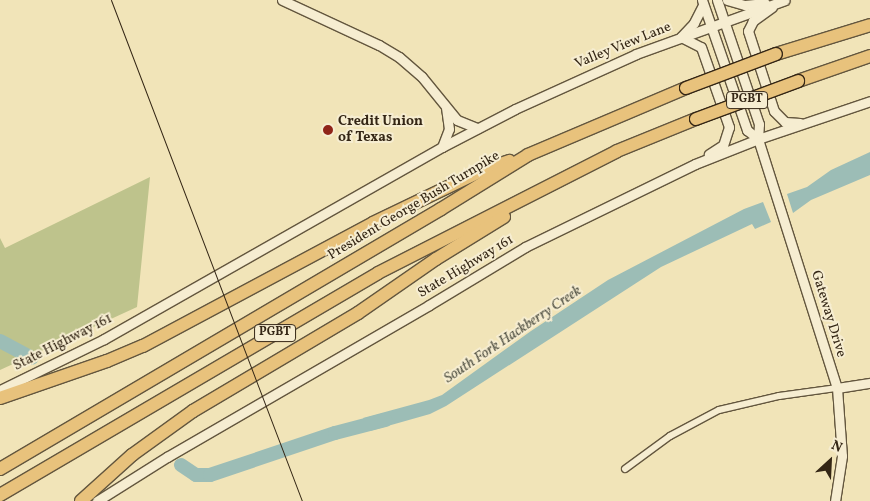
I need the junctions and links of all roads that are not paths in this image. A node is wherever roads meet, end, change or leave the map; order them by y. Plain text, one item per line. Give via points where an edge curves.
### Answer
1 (282, 0) edge
2 (718, 0) edge
3 (727, 0) edge
4 (783, 1) edge
5 (702, 3) edge
6 (725, 21) junction
7 (870, 25) edge
8 (710, 26) junction
9 (681, 36) junction
10 (870, 56) edge
11 (870, 100) edge
12 (446, 108) junction
13 (803, 124) junction
14 (477, 128) junction
15 (758, 139) junction
16 (442, 147) junction
17 (528, 155) junction
18 (695, 164) junction
19 (555, 182) junction
20 (870, 383) edge
21 (836, 388) junction
22 (0, 390) edge
23 (0, 398) edge
24 (0, 469) edge
25 (626, 469) dead end
26 (0, 495) edge
27 (82, 501) edge
28 (98, 501) edge
29 (835, 501) edge

1 - 12 main road via 399,57 422,77
2 - 6 main road, Gateway Drive
3 - 4 main road via 745,5
4 - 6 main road, Valley View Lane
4 - 13 main road via 753,21 748,31 774,112 785,122
5 - 8 main road, Gateway Drive
5 - 9 main road via 694,23
6 - 8 main road, Valley View Lane
6 - 15 main road, Gateway Drive via 759,124
7 - 17 highway, President George Bush Turnpike / PGBT, bridge via 776,54 686,88
8 - 9 main road, Valley View Lane
8 - 15 main road, Gateway Drive via 747,130
9 - 14 main road, Valley View Lane via 598,70
9 - 18 main road via 701,47 729,127 723,145
10 - 19 highway, PGBT, bridge via 696,119 617,151
11 - 13 main road, State Highway 161
12 - 14 main road via 459,121
12 - 16 main road via 449,129
13 - 15 main road, State Highway 161
14 - 16 main road, State Highway 161
15 - 18 main road, State Highway 161
15 - 21 main road, Gateway Drive
16 - 22 main road, State Highway 161 via 153,313
17 - 23 highway via 483,170 373,223 143,346
17 - 24 highway, President George Bush Turnpike / PGBT
18 - 28 main road, State Highway 161 via 526,247 167,457
19 - 26 highway, PGBT via 378,273
19 - 27 highway via 536,198 468,238 358,313 193,411 132,455
20 - 21 main road
21 - 25 street via 779,396 719,410 670,436
21 - 29 main road, Gateway Drive via 842,456

